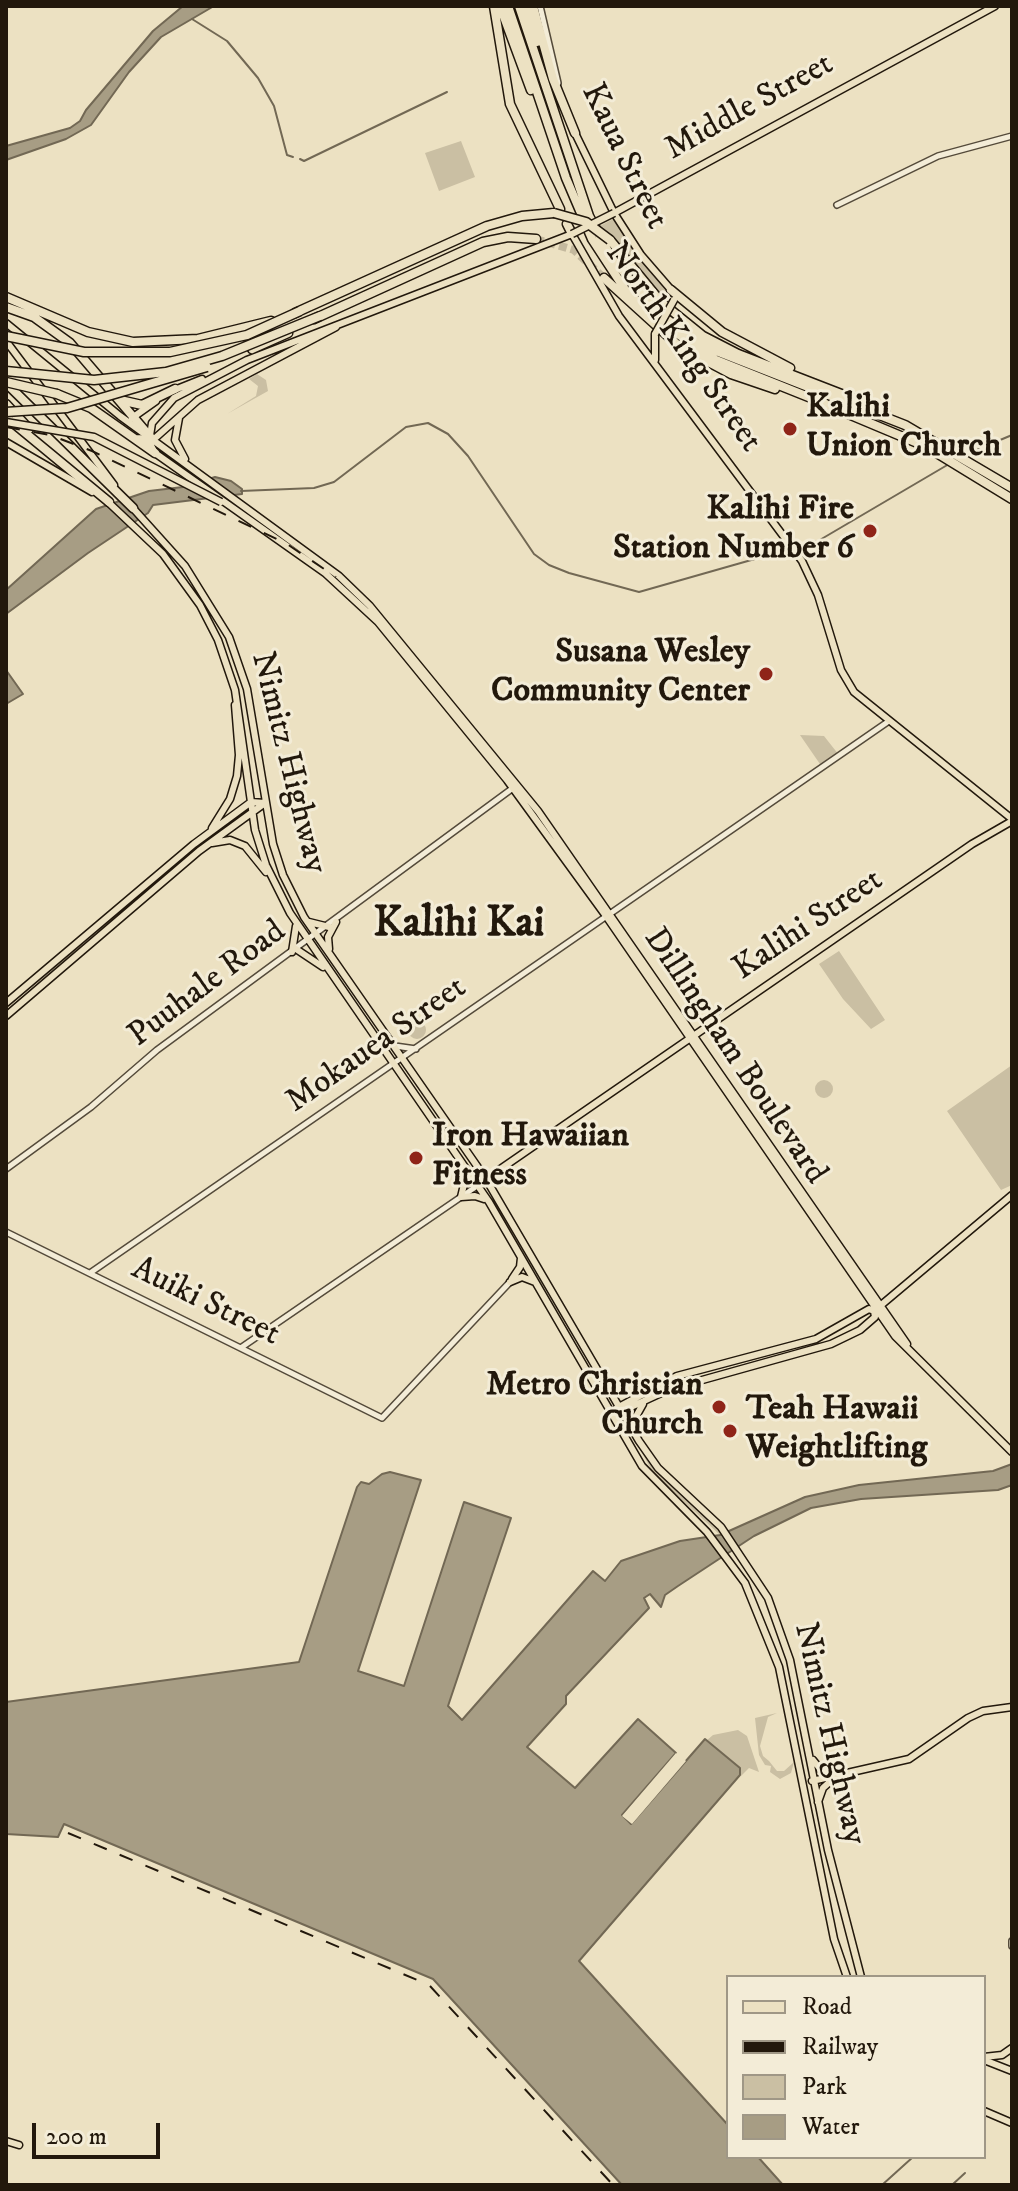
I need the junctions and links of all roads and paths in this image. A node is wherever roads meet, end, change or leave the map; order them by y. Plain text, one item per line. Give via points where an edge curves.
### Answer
1 (494, 6) edge
2 (500, 6) edge
3 (508, 6) edge
4 (519, 6) edge
5 (530, 6) edge
6 (540, 6) edge
7 (995, 6) edge
8 (549, 93) junction
9 (543, 112) junction
10 (575, 133) junction
11 (1012, 136) edge
12 (837, 205) dead end
13 (557, 211) junction
14 (614, 213) junction
15 (572, 234) junction
16 (536, 239) tunnel mouth
17 (604, 278) tunnel mouth
18 (672, 295) junction
19 (6, 297) edge
20 (6, 307) edge
21 (300, 311) junction
22 (320, 316) junction
23 (349, 319) junction
24 (6, 323) edge
25 (655, 334) junction
26 (636, 337) junction
27 (6, 338) edge
28 (656, 363) junction
29 (6, 371) edge
30 (217, 374) junction
31 (6, 382) edge
32 (175, 389) junction
33 (838, 390) junction
34 (119, 400) junction
35 (6, 404) edge
36 (826, 404) junction
37 (183, 411) junction
38 (120, 416) junction
39 (6, 417) edge
40 (133, 417) junction
41 (150, 438) junction
42 (136, 439) junction
43 (6, 442) edge
44 (937, 443) junction
45 (51, 453) junction
46 (155, 453) junction
47 (964, 463) junction
48 (193, 468) junction
49 (1012, 488) edge
50 (119, 493) junction
51 (1012, 499) edge
52 (221, 500) junction
53 (109, 502) junction
54 (133, 508) joint
55 (235, 690) junction
56 (889, 721) junction
57 (516, 787) junction
58 (251, 802) junction
59 (265, 803) junction
60 (252, 811) junction
61 (1012, 820) edge
62 (206, 835) junction
63 (208, 844) junction
64 (273, 881) junction
65 (608, 915) junction
66 (307, 921) junction
67 (296, 922) junction
68 (336, 922) junction
69 (329, 927) junction
70 (88, 934) junction
71 (316, 935) junction
72 (308, 940) junction
73 (93, 941) junction
74 (294, 950) junction
75 (331, 957) junction
76 (327, 970) junction
77 (6, 1003) edge
78 (9, 1014) edge
79 (692, 1036) junction
80 (395, 1046) junction
81 (414, 1051) junction
82 (404, 1058) junction
83 (395, 1065) junction
84 (413, 1072) junction
85 (502, 1167) junction
86 (478, 1168) junction
87 (6, 1169) edge
88 (467, 1172) junction
89 (486, 1179) junction
90 (477, 1186) junction
91 (496, 1195) junction
92 (1012, 1195) edge
93 (461, 1197) junction
94 (489, 1202) junction
95 (6, 1232) edge
96 (521, 1256) junction
97 (90, 1273) junction
98 (510, 1282) junction
99 (538, 1285) junction
100 (877, 1309) junction
101 (241, 1348) junction
102 (610, 1390) junction
103 (652, 1393) junction
104 (621, 1409) junction
105 (611, 1413) junction
106 (639, 1441) junction
107 (1012, 1452) edge
108 (1012, 1707) edge
109 (810, 1757) junction
110 (844, 1774) junction
111 (813, 1780) junction
112 (804, 1782) junction
113 (818, 1802) junction
114 (846, 1975) edge
115 (861, 1975) edge
116 (1012, 2048) edge
117 (986, 2058) edge
118 (986, 2059) edge
119 (1012, 2071) edge
120 (986, 2112) edge
121 (1012, 2123) edge
122 (6, 2141) edge
123 (19, 2145) dead end

1 - 13 highway via 510,104
2 - 9 highway
3 - 9 highway
4 - 8 highway
5 - 8 highway
5 - 10 highway
6 - 10 street, Kaua Street
7 - 14 main road, Middle Street
8 - 44 highway via 600,240 659,314 711,349 877,412
9 - 36 highway via 592,239 626,291 657,320 716,360
10 - 14 main road, Kaua Street
11 - 12 street via 938,156
13 - 15 highway, bridge
13 - 21 highway via 487,226
13 - 33 highway, bridge via 586,222 610,240 661,302 703,336
14 - 15 main road, Middle Street, bridge
14 - 18 main road, Kaua Street
15 - 23 main road, Middle Street
15 - 26 main road, North King Street
16 - 22 highway via 483,242
17 - 36 highway via 663,335 698,358
18 - 25 main road, bridge
18 - 33 highway via 735,341
19 - 21 highway, bridge via 102,336 165,342 231,332
20 - 34 highway via 61,335
21 - 27 highway, bridge via 247,335 170,352 84,352
22 - 29 highway, bridge via 222,356 166,372 94,380
22 - 39 highway, bridge via 191,372 67,408
23 - 30 main road, Middle Street
23 - 37 main road, Middle Street
24 - 38 main road
25 - 26 main road via 646,340
25 - 28 main road
26 - 28 main road, North King Street
27 - 50 main road
28 - 56 main road, North King Street via 798,555 818,595 841,670 854,692
30 - 32 main road
30 - 41 main road, Middle Street via 166,405 152,423
31 - 42 highway, bridge via 69,397
31 - 50 highway
32 - 34 highway via 142,405
32 - 40 main road
33 - 44 highway via 903,420
34 - 40 highway
35 - 45 highway, bridge
36 - 47 highway
37 - 41 main road, Middle Street
37 - 48 main road via 175,440
38 - 40 main road
38 - 41 main road
39 - 45 highway, bridge
39 - 52 main road, bridge via 94,437
40 - 41 highway
41 - 42 highway
41 - 46 main road
41 - 48 main road
42 - 46 highway
43 - 53 main road, Nimitz Highway
44 - 47 highway
45 - 53 highway
46 - 52 main road, bridge
47 - 49 highway
47 - 51 highway
48 - 57 main road via 339,576 370,606
50 - 54 highway
52 - 57 main road via 325,573 365,609
53 - 55 main road, Nimitz Highway via 148,537 200,605
54 - 59 main road, Nimitz Highway via 185,566 229,637 247,689
55 - 58 main road, Nimitz Highway
55 - 62 main road via 237,776 226,806
56 - 61 main road, North King Street
56 - 65 street, Mokauea Street
57 - 65 main road, Dillingham Boulevard
57 - 68 street, Puuhale Road
58 - 59 main road
58 - 60 main road, Nimitz Highway
58 - 62 main road
59 - 60 main road
59 - 66 main road, Nimitz Highway via 283,875
60 - 63 main road
60 - 64 main road, Nimitz Highway
61 - 79 main road, Kalihi Street
62 - 70 main road
63 - 64 main road via 230,840 245,846
63 - 73 main road
64 - 67 main road, Nimitz Highway
65 - 79 main road, Dillingham Boulevard
65 - 81 street, Mokauea Street
66 - 69 main road
66 - 71 main road, Nimitz Highway
67 - 72 main road, Nimitz Highway
67 - 74 main road
68 - 69 street, Puuhale Road
68 - 75 main road via 328,937
69 - 71 street, Puuhale Road
70 - 73 main road
70 - 77 main road
71 - 72 street, Puuhale Road
71 - 75 main road, Nimitz Highway
72 - 74 street, Puuhale Road
72 - 76 main road, Nimitz Highway
73 - 78 main road
74 - 76 main road
74 - 87 street, Puuhale Road
75 - 80 main road, Nimitz Highway
76 - 83 main road, Nimitz Highway
77 - 78 main road
79 - 85 main road, Kalihi Street
79 - 100 main road, Dillingham Boulevard
80 - 81 street
80 - 82 main road, Nimitz Highway
81 - 82 street, Mokauea Street
81 - 84 street
82 - 83 street, Mokauea Street
82 - 84 main road, Nimitz Highway
83 - 88 main road, Nimitz Highway
83 - 97 street, Mokauea Street
84 - 86 main road, Nimitz Highway
85 - 86 main road
85 - 89 main road, Kalihi Street
85 - 91 main road
86 - 89 main road, Nimitz Highway
88 - 90 main road, Nimitz Highway
88 - 93 main road
89 - 90 main road, Kalihi Street
89 - 91 main road, Nimitz Highway
90 - 93 street, Kalihi Street
90 - 94 main road, Nimitz Highway
91 - 102 main road, Nimitz Highway
92 - 100 main road
93 - 94 main road
93 - 101 street, Kalihi Street
94 - 96 main road, Nimitz Highway
95 - 97 street, Auiki Street
96 - 98 main road
96 - 99 main road, Nimitz Highway
97 - 101 street, Auiki Street
98 - 99 main road via 522,1277
98 - 101 street, Auiki Street via 382,1418
99 - 105 main road, Nimitz Highway
100 - 103 main road via 816,1339 677,1376
100 - 103 main road via 860,1330 831,1344
100 - 107 main road, Dillingham Boulevard
102 - 103 main road via 627,1398
102 - 104 main road, Nimitz Highway
103 - 104 main road
103 - 106 main road via 636,1412
104 - 105 main road
104 - 106 main road, Nimitz Highway
105 - 112 main road, Nimitz Highway via 642,1466 733,1563 755,1604 776,1656
106 - 109 main road, Nimitz Highway via 658,1468 721,1527 768,1598 782,1632
108 - 110 main road via 968,1718 909,1759
109 - 110 main road via 821,1770
109 - 111 main road, Nimitz Highway
110 - 111 main road
110 - 113 main road via 828,1782
111 - 112 main road
111 - 113 main road, Nimitz Highway
112 - 114 main road, Nimitz Highway via 834,1939
113 - 115 main road, Nimitz Highway
116 - 117 main road
118 - 119 main road
120 - 121 main road
122 - 123 main road

